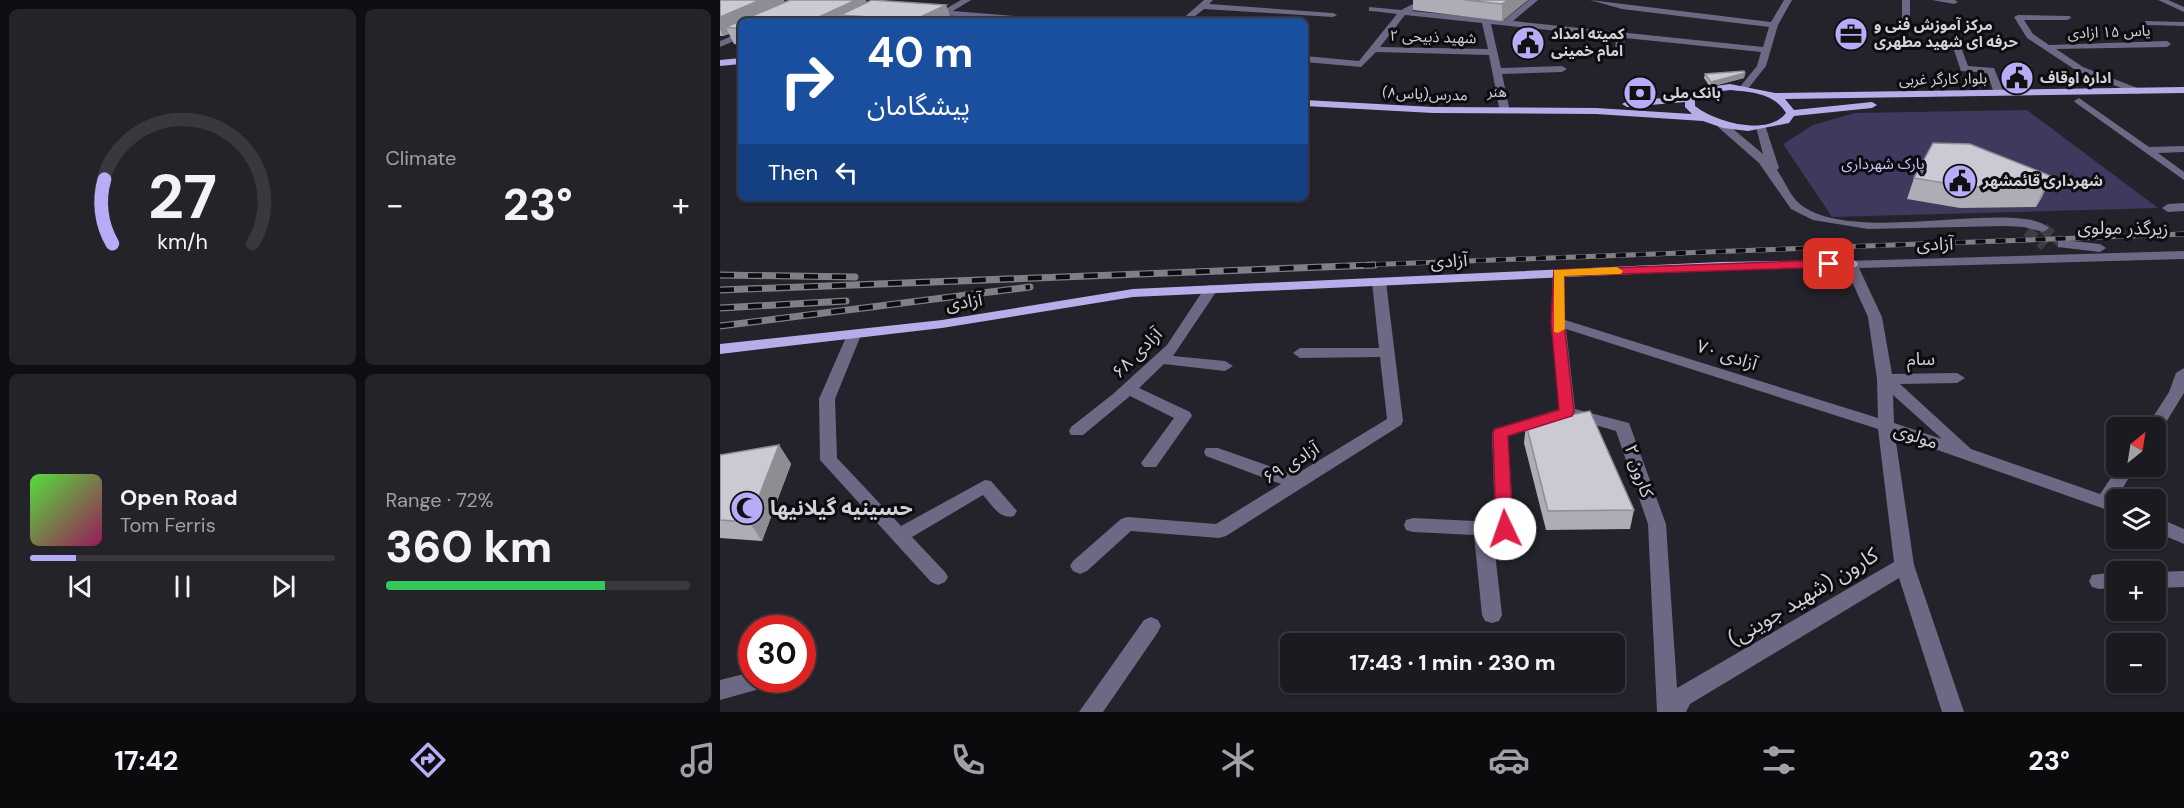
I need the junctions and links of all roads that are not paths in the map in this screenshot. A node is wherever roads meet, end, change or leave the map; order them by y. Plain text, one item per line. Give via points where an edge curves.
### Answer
1 (967, 0) edge
2 (1210, 0) edge
3 (1427, 0) edge
4 (1534, 0) edge
5 (1594, 0) edge
6 (1633, 0) edge
7 (1788, 0) edge
8 (1905, 0) edge
9 (1936, 0) edge
10 (2162, 0) edge
11 (1954, 2) dead end
12 (1202, 6) junction
13 (1622, 7) junction
14 (1372, 9) dead end
15 (2184, 10) edge
16 (920, 11) edge
17 (1403, 12) junction
18 (944, 13) junction
19 (1333, 15) dead end
20 (1013, 18) edge
21 (1188, 18) edge
22 (2067, 18) dead end
23 (1486, 20) junction
24 (1906, 20) dead end
25 (1506, 22) junction
26 (2148, 23) dead end
27 (2184, 24) edge
28 (1774, 25) junction
29 (1622, 35) junction
30 (738, 36) edge
31 (720, 44) edge
32 (2167, 44) dead end
33 (2051, 47) junction
34 (1957, 48) dead end
35 (1373, 49) junction
36 (1764, 50) junction
37 (1619, 51) dead end
38 (1493, 52) junction
39 (720, 55) edge
40 (738, 58) edge
41 (1308, 59) edge
42 (738, 60) edge
43 (720, 63) edge
44 (1562, 69) dead end
45 (1497, 71) junction
46 (1744, 88) junction
47 (2184, 90) edge
48 (2137, 91) junction
49 (1999, 93) junction
50 (1774, 96) junction
51 (1690, 99) junction
52 (2184, 99) edge
53 (1308, 101) edge
54 (1308, 101) edge
55 (2079, 101) junction
56 (2010, 102) junction
57 (1504, 107) junction
58 (1791, 112) junction
59 (1706, 118) junction
60 (1722, 125) junction
61 (1761, 128) junction
62 (2184, 149) edge
63 (2147, 150) junction
64 (1775, 174) junction
65 (2184, 177) edge
66 (2184, 207) edge
67 (2168, 208) dead end
68 (2004, 222) junction
69 (2043, 228) tunnel mouth
70 (2026, 231) tunnel mouth
71 (2063, 244) tunnel mouth
72 (2045, 246) dead end
73 (2184, 247) edge
74 (2184, 255) edge
75 (1851, 264) junction
76 (1558, 273) junction
77 (1378, 282) junction
78 (1211, 290) junction
79 (1558, 322) junction
80 (854, 335) junction
81 (720, 349) edge
82 (1387, 352) junction
83 (1300, 353) dead end
84 (1160, 359) junction
85 (1225, 366) dead end
86 (2184, 373) edge
87 (1957, 378) dead end
88 (1885, 379) junction
89 (1129, 389) junction
90 (2180, 392) edge
91 (1567, 412) junction
92 (2162, 417) edge
93 (1886, 426) junction
94 (1077, 431) dead end
95 (1212, 452) dead end
96 (1969, 454) junction
97 (1150, 463) dead end
98 (1297, 483) junction
99 (2106, 502) edge
100 (1008, 511) dead end
101 (1413, 525) dead end
102 (1483, 528) junction
103 (2166, 529) edge
104 (900, 535) junction
105 (2184, 537) edge
106 (1904, 565) junction
107 (1080, 566) dead end
108 (938, 577) dead end
109 (2184, 579) edge
110 (2166, 580) edge
111 (1492, 615) dead end
112 (1151, 626) dead end
113 (738, 685) edge
114 (720, 690) edge
115 (1090, 712) edge
116 (1668, 712) edge
117 (1674, 712) edge
118 (1953, 712) edge

1 - 18 street
2 - 12 street
3 - 17 street
4 - 25 street
5 - 13 street
6 - 13 street
7 - 28 street
8 - 24 street
9 - 11 street
10 - 15 street
12 - 19 street
12 - 21 street
13 - 28 street
14 - 17 street
16 - 18 street
17 - 23 street
17 - 35 street
18 - 20 street
22 - 33 street via 2018,16 2030,36
23 - 25 street
23 - 38 street
25 - 29 street
26 - 27 street
28 - 36 street
29 - 36 street
29 - 37 street
30 - 31 street
32 - 33 street, یاس ۱۵ ازادی
33 - 48 street via 2080,69
34 - 49 street via 1964,69 1991,70
35 - 38 street, شهید ذبیحی ۲
35 - 41 street via 1361,64
36 - 46 street via 1761,66
38 - 45 street
39 - 40 main road
42 - 43 main road
44 - 45 street
45 - 57 street
46 - 50 main road, هنر
46 - 51 main road, هنر via 1710,89
47 - 48 main road, بلوار کارگر غربی
48 - 49 main road, بلوار کارگر غربی
49 - 50 main road, بلوار کارگر غربی
49 - 56 main road
50 - 58 main road
51 - 57 main road, هنر
51 - 59 main road via 1690,107
52 - 55 main road, بلوار کارگر غربی
53 - 57 main road, هنر
54 - 59 main road, مدرس(یاس۸) via 1433,110 1634,112
55 - 56 main road, بلوار کارگر غربی
55 - 63 street
56 - 58 main road, بلوار کارگر غربی
58 - 61 main road via 1785,121
59 - 60 main road
60 - 61 main road
60 - 64 street via 1748,144
61 - 64 street
62 - 63 street
63 - 65 street
64 - 68 street via 1797,208 1855,226
66 - 67 street
68 - 69 street
68 - 70 street
71 - 73 street, زیرگذر مولوی via 2086,249
72 - 75 street via 2034,251 1864,257
74 - 75 street, آزادی
75 - 76 main road, آزادی
75 - 88 street, مولوی via 1875,317
76 - 77 main road, آزادی
76 - 79 street
77 - 78 main road, آزادی
77 - 82 street, آزادی ۶۹
78 - 80 main road, آزادی via 1133,294
78 - 84 street, آزادی ۶۸ via 1172,348
79 - 91 street
79 - 93 street, آزادی ۷۰
80 - 81 main road, آزادی
80 - 104 street via 827,399 829,460
82 - 83 street
82 - 98 street, آزادی ۶۹ via 1395,422
84 - 85 street
84 - 89 street, آزادی ۶۸
86 - 90 street
87 - 88 street, سام
88 - 93 street, مولوی
88 - 96 street
89 - 94 street, آزادی ۶۸
89 - 97 street via 1184,416
90 - 92 street
91 - 102 street via 1500,433 1505,529
91 - 116 street, کارون ۲ via 1623,427 1657,524
93 - 96 street, مولوی
93 - 106 street, کارون (شهید جوینی)
95 - 98 street
96 - 99 street, مولوی
98 - 107 street, آزادی ۶۹ via 1219,531 1128,524
100 - 104 street via 985,486
101 - 102 street
102 - 111 street
103 - 105 street
104 - 108 street
106 - 117 street, کارون (شهید جوینی) via 1682,697
106 - 118 street
109 - 110 street
112 - 115 street
113 - 114 street

